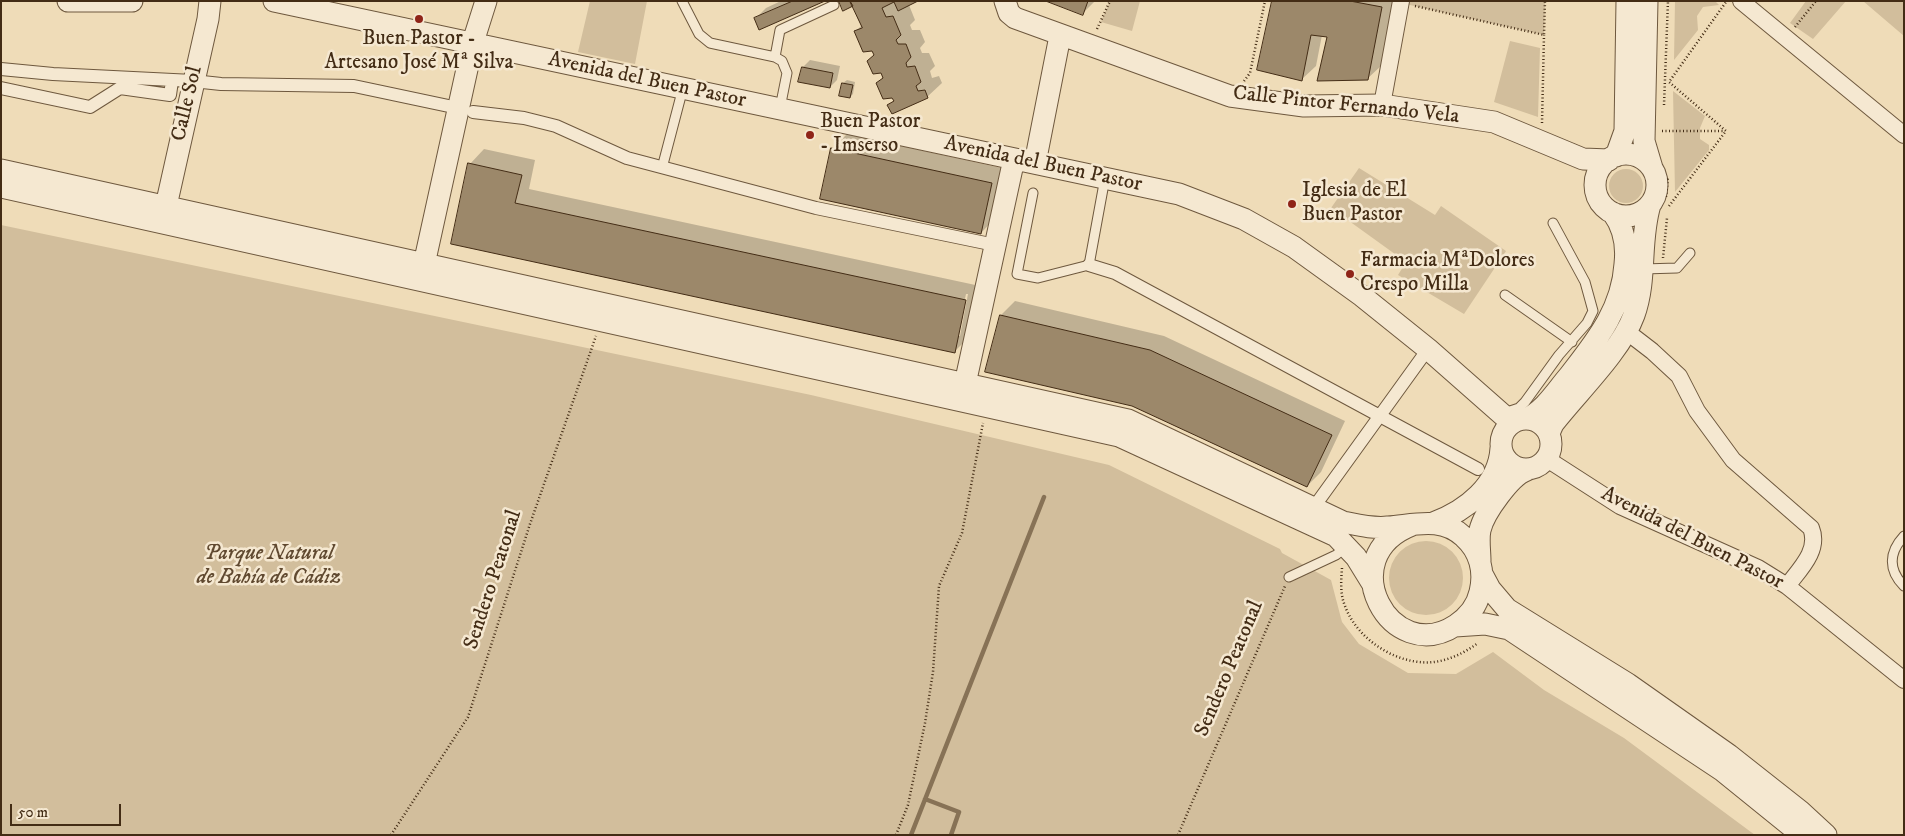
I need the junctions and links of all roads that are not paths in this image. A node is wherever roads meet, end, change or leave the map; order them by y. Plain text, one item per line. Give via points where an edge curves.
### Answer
1 (68, 1) edge
2 (127, 1) edge
3 (132, 1) edge
4 (210, 1) edge
5 (274, 1) edge
6 (486, 1) edge
7 (682, 1) edge
8 (1005, 1) edge
9 (1627, 1) edge
10 (1647, 1) edge
11 (1741, 1) edge
12 (1401, 2) edge
13 (834, 5) dead end
14 (1060, 36) junction
15 (473, 42) junction
16 (775, 57) junction
17 (1, 69) edge
18 (182, 81) junction
19 (1, 88) edge
20 (683, 88) junction
21 (1382, 105) junction
22 (465, 110) junction
23 (780, 110) junction
24 (1904, 135) edge
25 (1613, 158) junction
26 (1014, 159) junction
27 (1582, 159) junction
28 (1035, 163) junction
29 (662, 168) junction
30 (1652, 168) junction
31 (1, 170) edge
32 (1105, 178) junction
33 (1, 187) edge
34 (1596, 188) junction
35 (1033, 193) dead end
36 (166, 206) junction
37 (1661, 209) junction
38 (1613, 213) junction
39 (1553, 223) dead end
40 (995, 244) junction
41 (1690, 253) dead end
42 (1643, 263) junction
43 (1089, 265) junction
44 (422, 272) junction
45 (1505, 295) dead end
46 (1626, 331) junction
47 (1572, 342) junction
48 (1428, 349) junction
49 (965, 384) junction
50 (1379, 416) junction
51 (1513, 419) junction
52 (1549, 433) junction
53 (1501, 448) junction
54 (1547, 459) junction
55 (1478, 469) dead end
56 (1527, 470) junction
57 (1314, 507) junction
58 (1434, 523) junction
59 (1412, 525) junction
60 (1904, 536) edge
61 (1341, 551) junction
62 (1481, 568) junction
63 (1289, 576) road end
64 (1372, 583) junction
65 (1787, 586) junction
66 (1904, 586) edge
67 (1456, 626) junction
68 (1904, 680) edge
69 (1802, 835) edge
70 (1826, 835) edge

1 - 2 street
2 - 3 street
4 - 18 street, Calle Sol via 208,19
5 - 15 street, Avenida del Buen Pastor
6 - 15 street
7 - 16 lane via 695,28 710,43
8 - 14 street, Calle Pintor Fernando Vela via 1015,18
9 - 25 street via 1625,131
10 - 30 street via 1644,130 1645,151
11 - 24 street
12 - 21 street
13 - 16 lane via 780,30
14 - 21 street, Calle Pintor Fernando Vela via 1230,96 1304,106
14 - 28 street
15 - 20 street, Avenida del Buen Pastor
15 - 22 street
16 - 23 lane via 786,69
17 - 18 street
18 - 19 street via 170,95 120,88 90,107
18 - 22 street via 354,86
18 - 36 street, Calle Sol
20 - 23 street, Avenida del Buen Pastor
20 - 29 lane
21 - 27 street, Calle Pintor Fernando Vela via 1494,122
22 - 29 street via 556,126 627,158
22 - 44 street
23 - 26 street, Avenida del Buen Pastor
25 - 27 street, Calle Pintor Fernando Vela
25 - 30 street via 1632,155
25 - 34 street via 1599,172
26 - 28 street, Avenida del Buen Pastor
26 - 40 street
27 - 34 street via 1583,167
28 - 32 street, Avenida del Buen Pastor
29 - 40 street via 816,208
30 - 37 street via 1657,183 1654,199
31 - 36 street
32 - 43 lane
32 - 48 street, Avenida del Buen Pastor via 1179,194 1244,220 1294,248 1362,296
33 - 44 street
34 - 38 street via 1601,203
35 - 43 lane via 1017,274 1038,278
36 - 44 street
37 - 38 street via 1629,216
37 - 42 street
38 - 51 street via 1622,228 1626,253 1619,299 1595,342 1539,411
39 - 47 lane via 1585,282 1593,312
40 - 49 street
41 - 42 lane via 1677,268
42 - 46 street via 1634,314
43 - 50 street via 1115,273
44 - 49 street
44 - 61 street via 595,331 983,418 1119,436 1336,536
45 - 47 lane
46 - 52 street
46 - 65 street via 1679,376 1697,411 1733,460 1811,528 1815,543 1813,550
47 - 51 lane
48 - 50 street
48 - 51 street, Avenida del Buen Pastor
49 - 57 street via 1128,420
50 - 55 street
50 - 57 street
51 - 52 street via 1540,423
51 - 53 street via 1503,434
52 - 54 street via 1552,448
53 - 56 street via 1507,462
53 - 58 street via 1498,469 1476,498 1454,515
54 - 56 street via 1540,466
54 - 65 street, Avenida del Buen Pastor via 1620,506 1758,568
56 - 62 street via 1514,477 1485,517 1480,529
57 - 59 street via 1343,522 1364,527
58 - 59 street
58 - 62 street via 1463,536 1474,548
59 - 64 street via 1393,535 1379,551 1374,561
60 - 66 lane via 1896,545 1892,563
61 - 63 lane
61 - 64 street
62 - 67 street via 1481,590 1476,605
62 - 70 street via 1490,589 1507,608 1628,684 1721,750
64 - 67 street via 1384,613 1400,627 1432,634
65 - 68 street, Avenida del Buen Pastor
67 - 69 street via 1486,624 1509,629 1722,770

